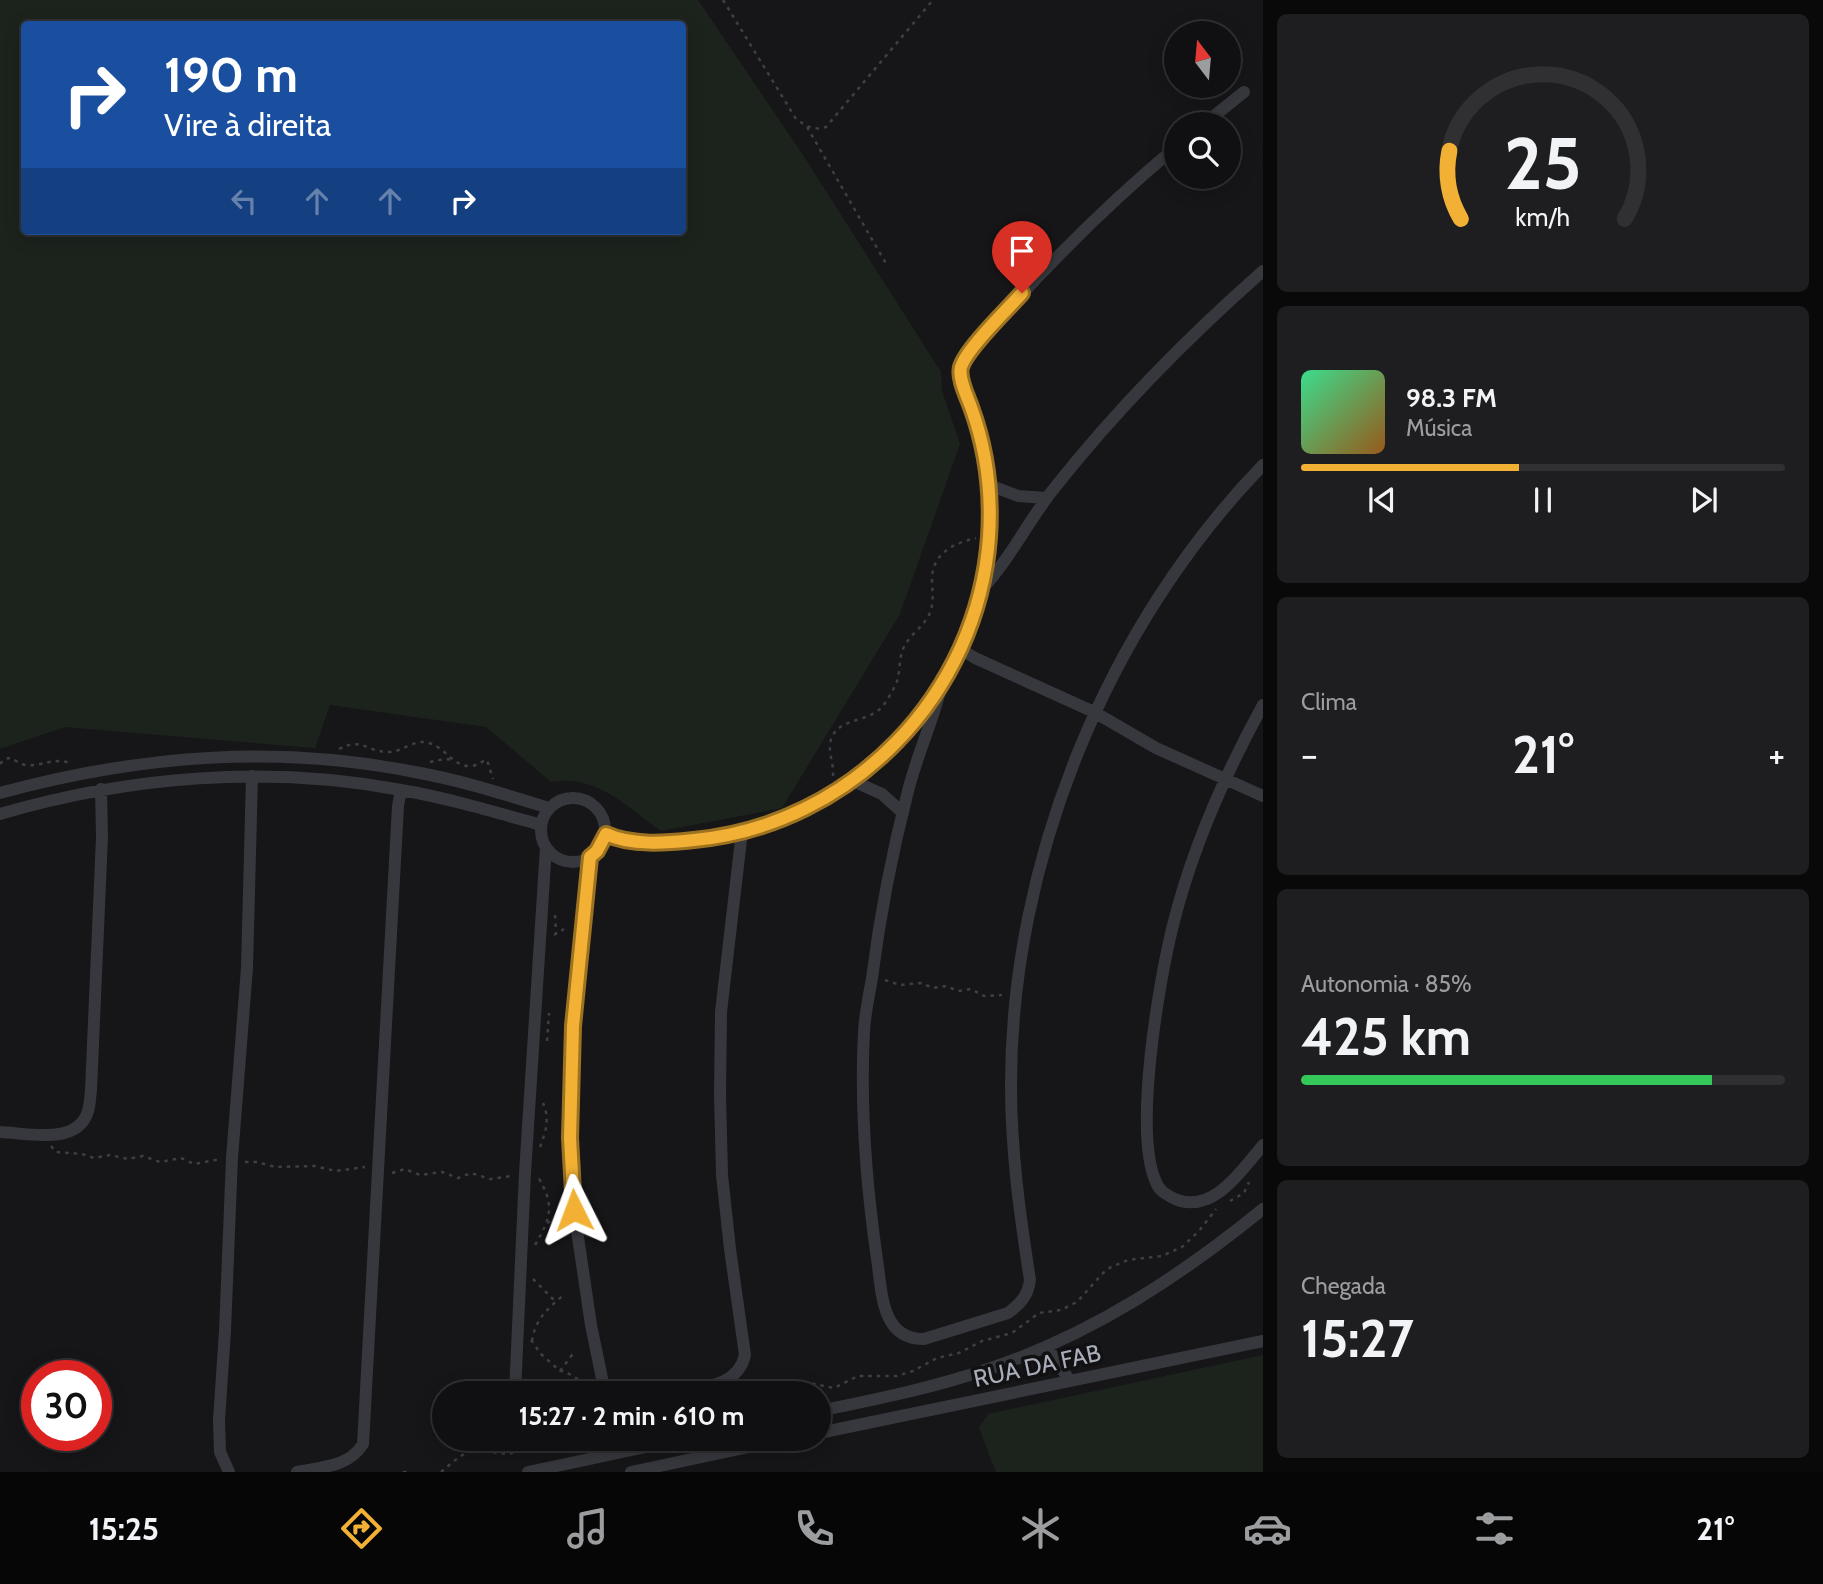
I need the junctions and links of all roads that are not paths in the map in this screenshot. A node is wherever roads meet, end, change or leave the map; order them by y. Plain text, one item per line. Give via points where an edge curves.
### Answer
1 (1244, 92) dead end
2 (1219, 112) edge
3 (1164, 158) edge
4 (1263, 271) edge
5 (1263, 465) edge
6 (989, 485) junction
7 (1046, 498) junction
8 (982, 589) junction
9 (962, 650) junction
10 (942, 684) junction
11 (1263, 705) edge
12 (1094, 712) junction
13 (252, 776) junction
14 (1226, 780) junction
15 (853, 781) junction
16 (101, 789) junction
17 (401, 789) junction
18 (0, 793) edge
19 (1263, 796) edge
20 (548, 808) junction
21 (903, 813) junction
22 (0, 814) edge
23 (541, 825) junction
24 (742, 831) junction
25 (606, 834) junction
26 (546, 847) junction
27 (590, 857) junction
28 (0, 1132) edge
29 (1263, 1145) edge
30 (1263, 1209) edge
31 (1263, 1341) edge
32 (1047, 1347) junction
33 (516, 1381) edge
34 (603, 1381) edge
35 (725, 1381) edge
36 (1070, 1381) junction
37 (831, 1408) edge
38 (831, 1431) edge
39 (627, 1451) edge
40 (730, 1451) edge
41 (229, 1472) edge
42 (297, 1472) edge
43 (528, 1472) edge
44 (631, 1472) edge

1 - 2 street
3 - 6 street via 1066,248 964,362 961,374
4 - 7 street via 1155,373
5 - 12 street via 1165,589
6 - 7 street via 1018,496
6 - 8 street
7 - 8 street via 1005,563
8 - 9 street
9 - 10 street
9 - 12 street
10 - 15 street via 896,743
10 - 21 street
11 - 14 street
12 - 14 street via 1156,748
12 - 21 street via 1060,800 1037,882 1016,996 1012,1137 1028,1290 1008,1313 913,1340 897,1332 888,1315 868,1191 863,1109 864,1028
13 - 16 street
13 - 17 street
13 - 41 street via 247,968 219,1420 220,1452
14 - 19 street
14 - 29 street via 1202,834 1166,956 1147,1111 1150,1161 1164,1193 1180,1201 1200,1202 1227,1186
15 - 21 street via 882,794
15 - 24 street via 788,817
16 - 22 street
16 - 28 street via 88,1112 68,1133
17 - 23 street
17 - 42 street via 363,1444 341,1463
18 - 20 street via 80,774 188,758 290,756 422,773
20 - 23 street
20 - 25 street via 566,798 587,800 602,814
23 - 26 street
24 - 25 street via 681,841 637,841
24 - 35 street via 721,1012 720,1095 722,1175 745,1355 732,1378
25 - 27 street
26 - 27 street via 568,862
26 - 33 street
27 - 34 street via 574,1000 570,1138 574,1210
30 - 32 street via 1145,1295
31 - 36 street, RUA DA FAB
32 - 36 street
32 - 37 street via 968,1376
36 - 38 street, RUA DA FAB
39 - 43 street
40 - 44 street

